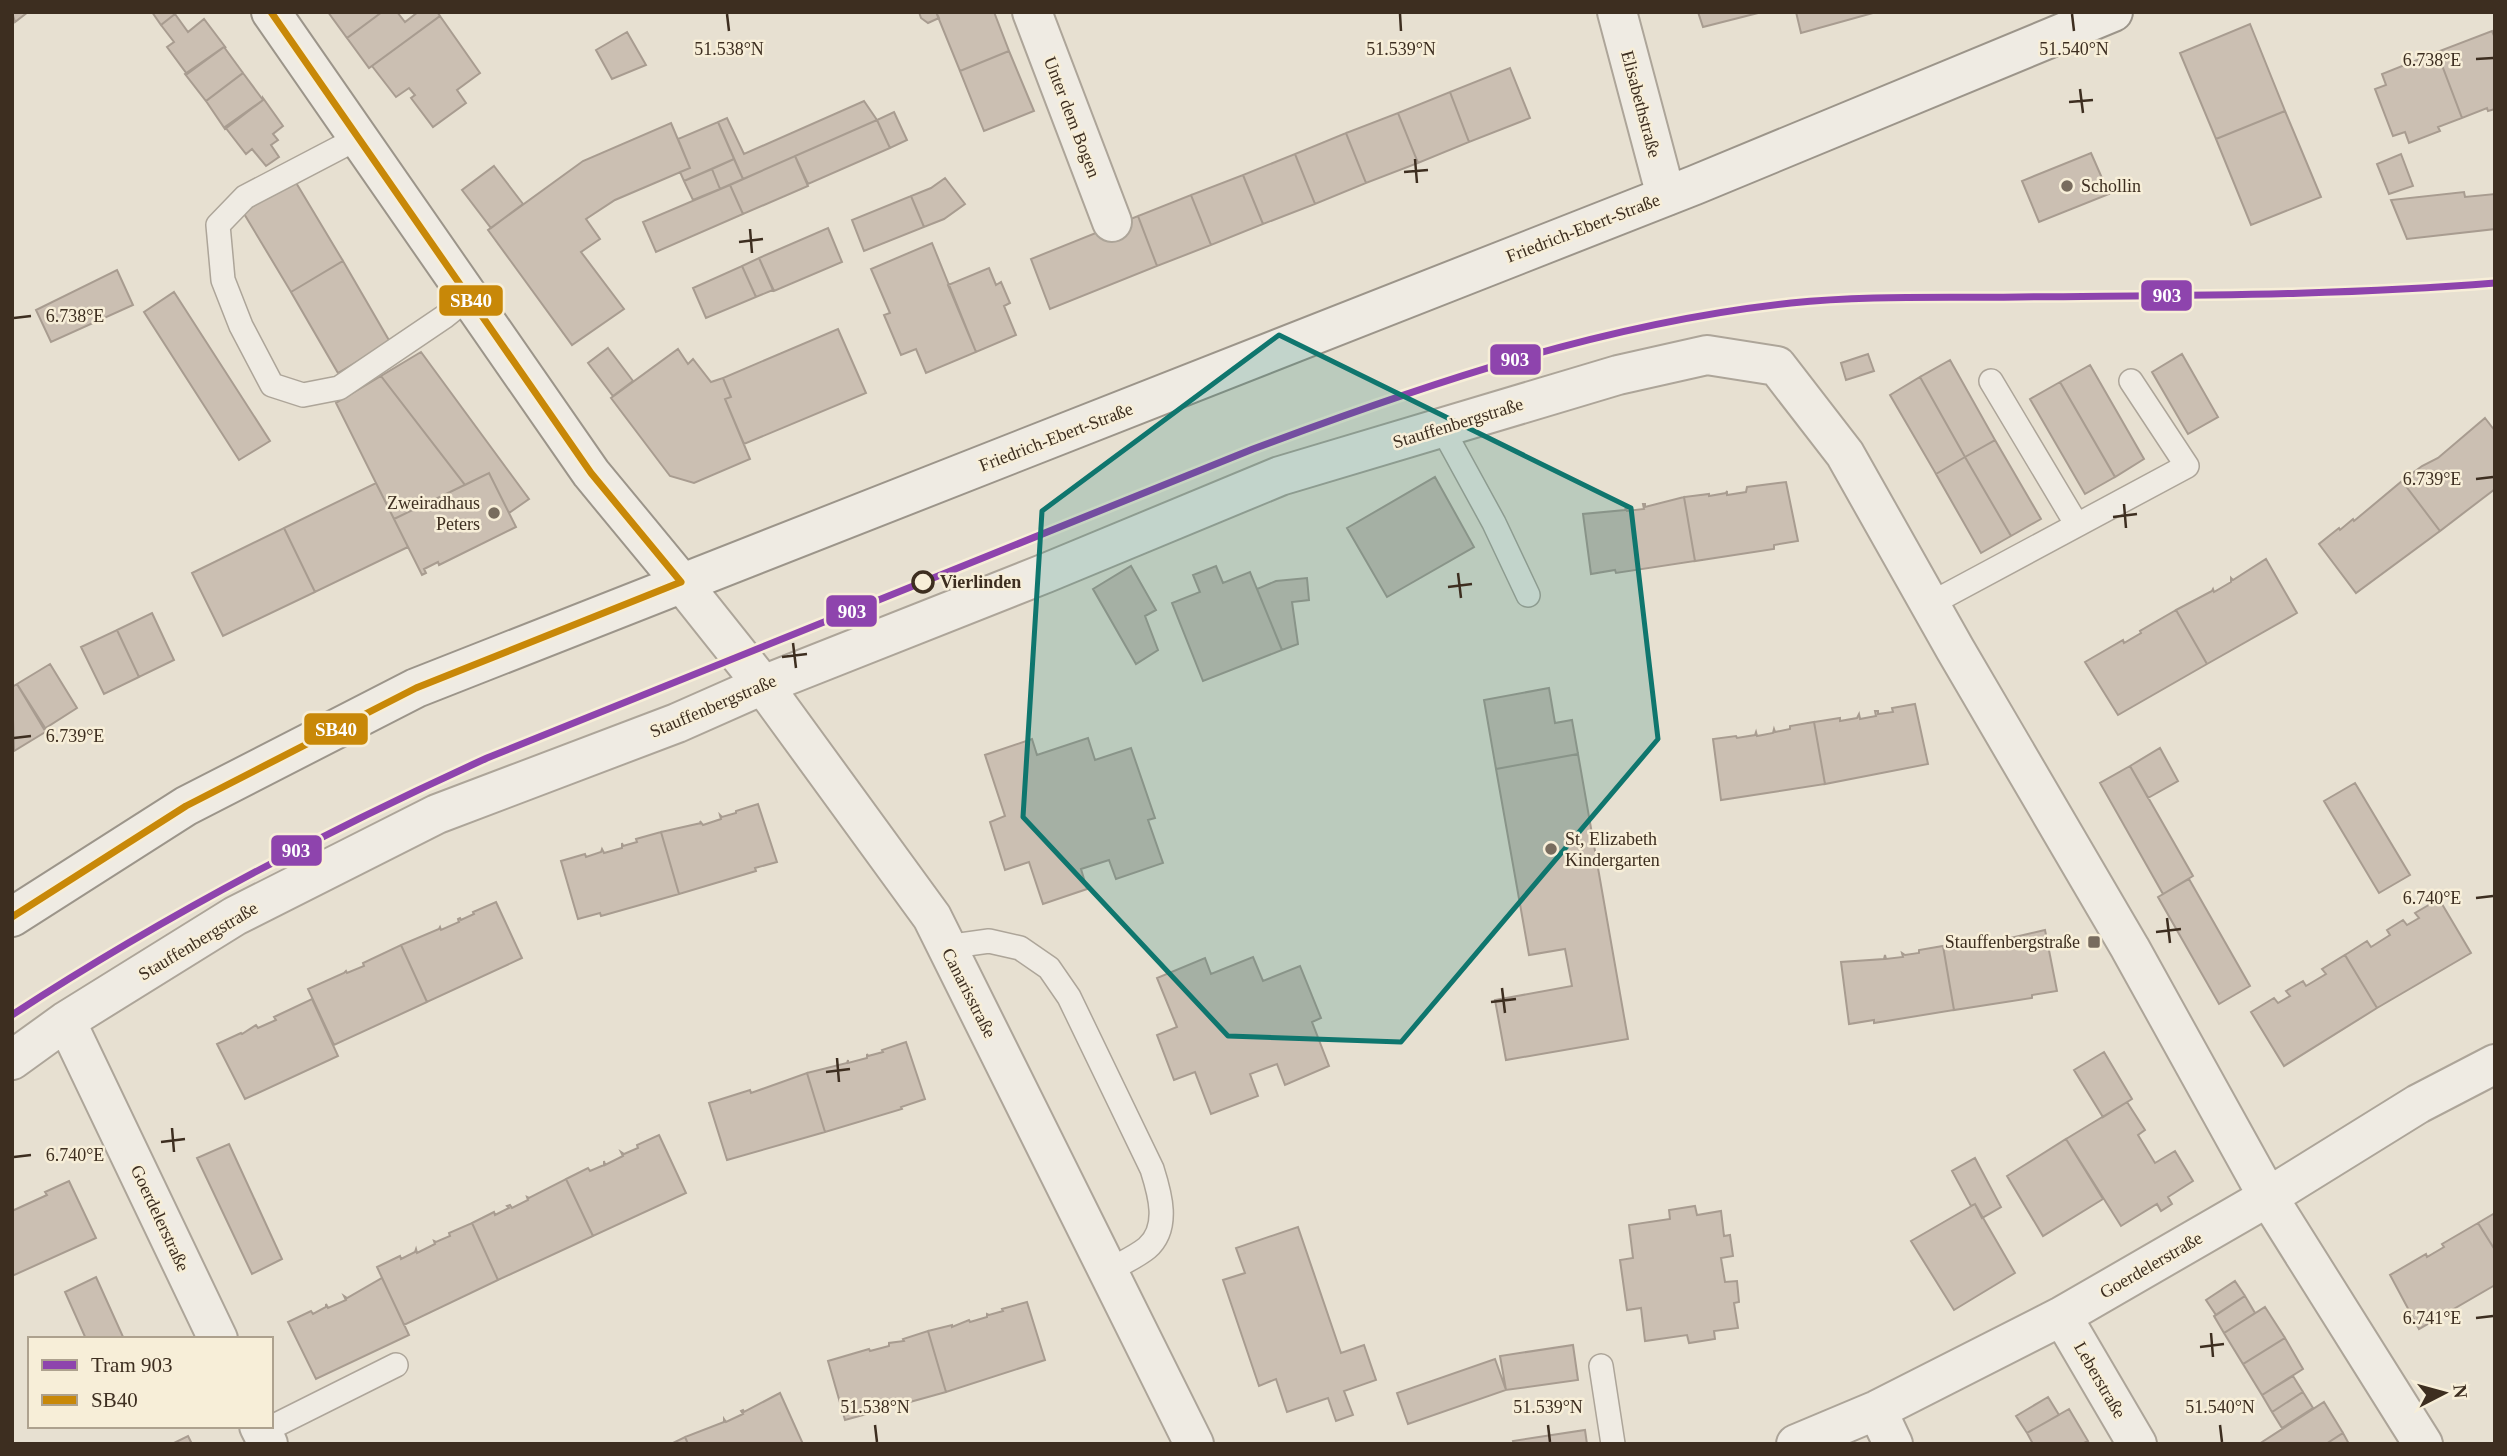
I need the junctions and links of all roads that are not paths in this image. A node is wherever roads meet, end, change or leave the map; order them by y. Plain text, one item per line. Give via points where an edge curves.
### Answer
1 (271, 12) edge
2 (1032, 12) edge
3 (1617, 12) edge
4 (2113, 12) edge
5 (358, 138) junction
6 (1665, 196) junction
7 (1112, 222) dead end
8 (469, 297) junction
9 (1991, 381) dead end
10 (2131, 381) dead end
11 (1442, 428) junction
12 (2077, 525) junction
13 (681, 582) junction
14 (1528, 595) dead end
15 (1930, 604) junction
16 (763, 685) junction
17 (16, 911) edge
18 (946, 947) junction
19 (66, 1021) junction
20 (12, 1060) edge
21 (2495, 1064) edge
22 (2268, 1197) junction
23 (1108, 1271) junction
24 (2062, 1316) junction
25 (217, 1337) edge
26 (396, 1365) dead end
27 (1601, 1366) dead end
28 (1877, 1410) junction
29 (263, 1434) edge
30 (1194, 1444) edge
31 (1613, 1444) edge
32 (1796, 1444) edge
33 (1893, 1444) edge
34 (2137, 1444) edge
35 (2423, 1444) edge

1 - 5 street
2 - 7 street, Unter dem Bogen
3 - 6 street, Elisabethstraße
4 - 6 street, Friedrich-Ebert-Straße
5 - 8 street
5 - 8 lane via 245,197 218,225 223,280 272,385 303,395 339,388
6 - 13 street, Friedrich-Ebert-Straße
8 - 13 street, Canarisstraße via 591,473
9 - 12 lane
10 - 12 lane via 2187,466
11 - 14 lane
11 - 15 street, Stauffenbergstraße via 1618,375 1707,355 1777,366 1845,454
11 - 16 street, Stauffenbergstraße via 1280,476
12 - 15 lane
13 - 16 street, Canarisstraße
13 - 17 street, Friedrich-Ebert-Straße via 416,688 186,806
15 - 22 street, Stauffenbergstraße
16 - 18 street, Canarisstraße via 932,917
16 - 19 street, Stauffenbergstraße via 677,723 437,814 235,916
18 - 23 street, Canarisstraße
18 - 23 lane via 989,941 1020,948 1049,968 1069,997 1160,1192 1157,1236 1147,1248
19 - 20 street, Stauffenbergstraße
19 - 25 street, Goerdelerstraße
21 - 22 street, Goerdelerstraße via 2418,1104
22 - 24 street, Goerdelerstraße
22 - 35 street, Stauffenbergstraße
23 - 30 street, Canarisstraße
24 - 28 street, Goerdelerstraße
24 - 34 street, Leberstraße
26 - 29 lane
27 - 31 lane
28 - 32 street, Goerdelerstraße
28 - 33 street

